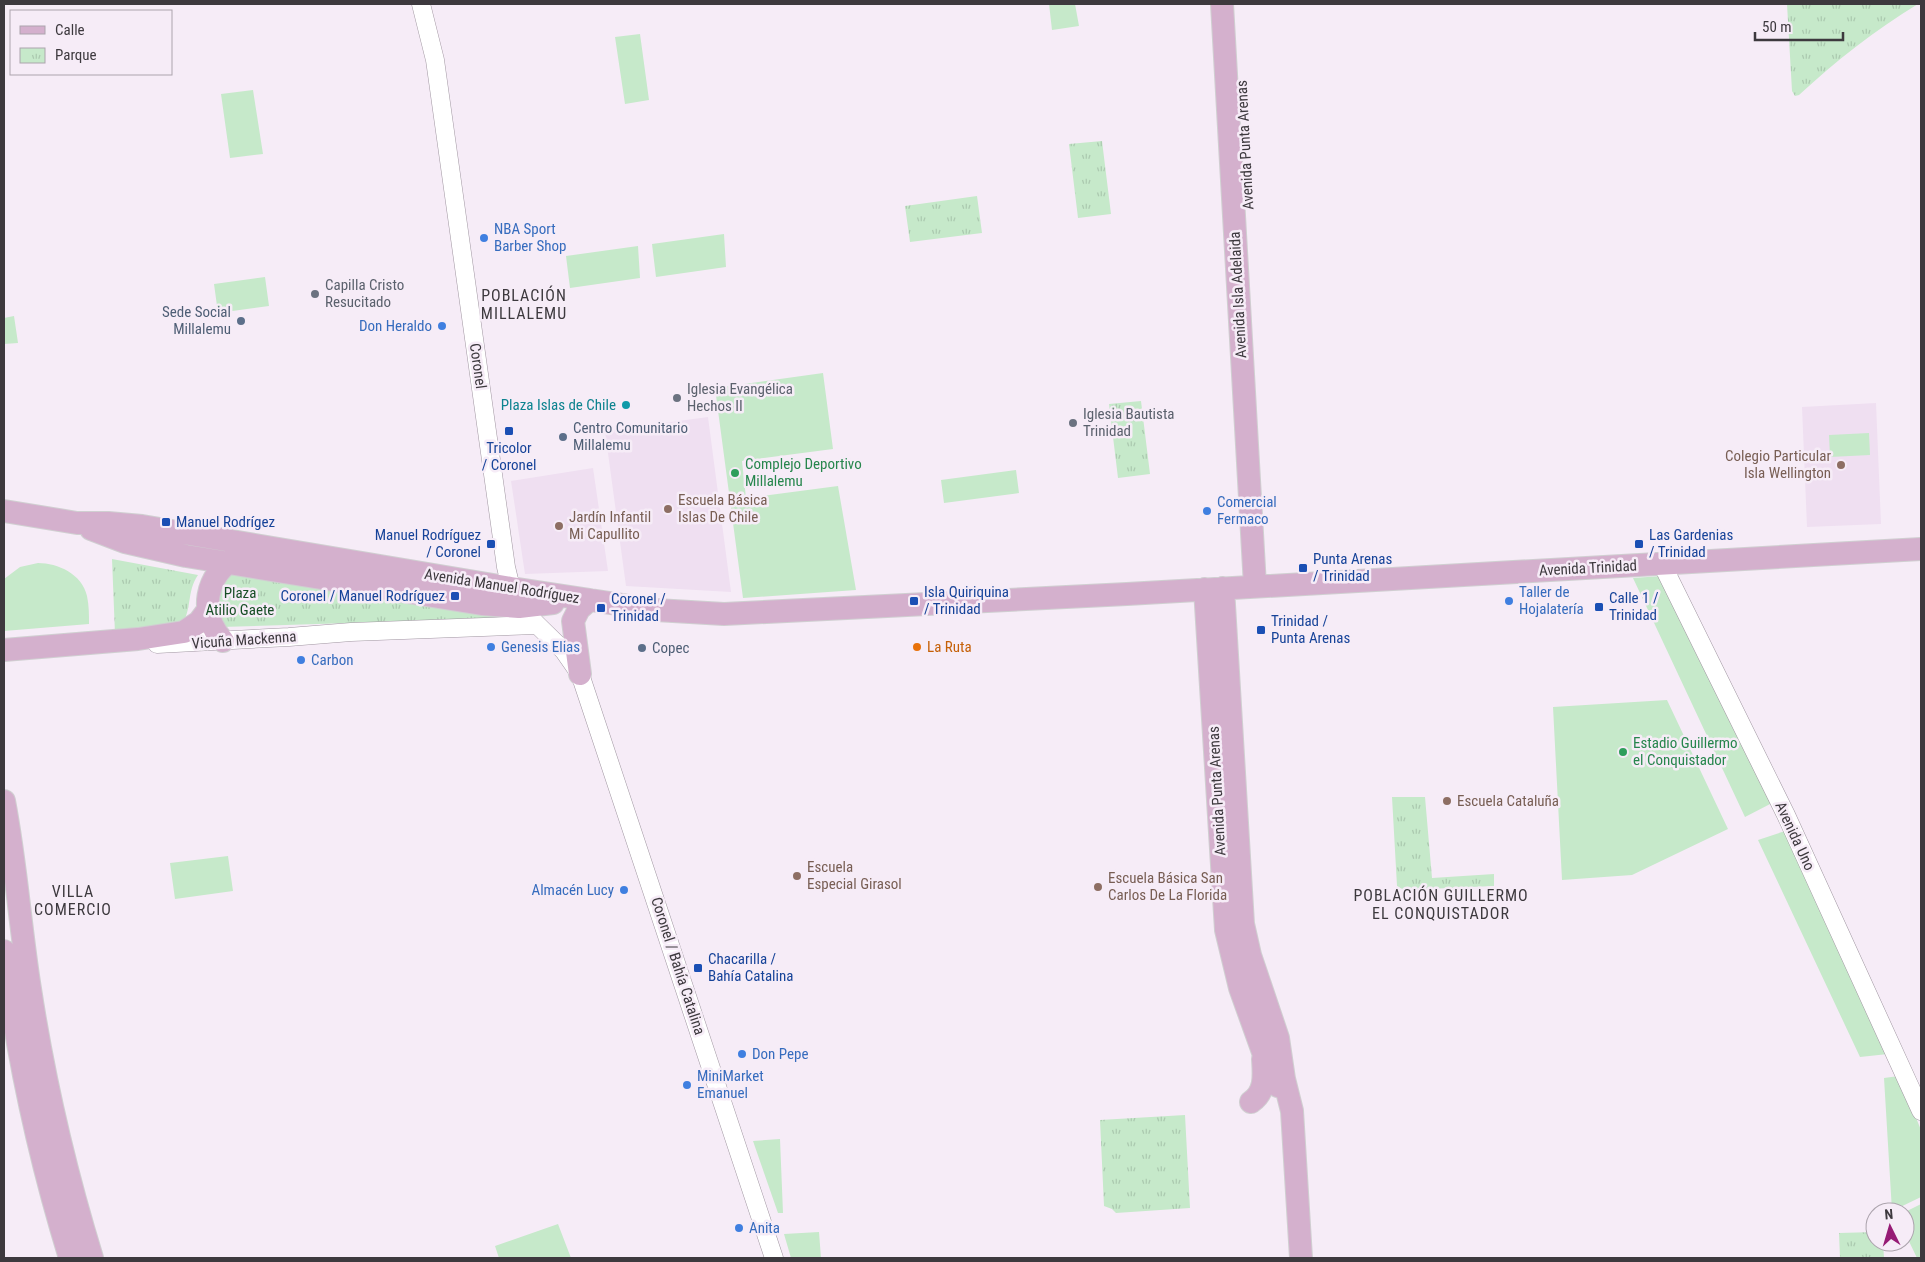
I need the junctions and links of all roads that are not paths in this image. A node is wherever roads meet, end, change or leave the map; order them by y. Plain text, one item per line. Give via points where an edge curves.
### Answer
1 (421, 4) edge
2 (1222, 4) edge
3 (1237, 4) edge
4 (4, 511) edge
5 (77, 523) junction
6 (269, 548) junction
7 (1921, 549) edge
8 (226, 563) junction
9 (1662, 564) junction
10 (1262, 586) junction
11 (1214, 588) junction
12 (515, 598) junction
13 (589, 600) junction
14 (536, 625) junction
15 (215, 627) junction
16 (138, 639) junction
17 (4, 650) edge
18 (580, 674) junction
19 (4, 801) edge
20 (4, 951) edge
21 (1262, 1051) junction
22 (1288, 1100) junction
23 (1251, 1102) dead end
24 (1921, 1111) edge
25 (70, 1258) edge
26 (92, 1258) edge
27 (774, 1258) edge
28 (1301, 1258) edge

1 - 12 street, Coronel via 435,60 506,567
2 - 10 main road, Avenida Isla Adelaida
3 - 10 main road, Avenida Punta Arenas
4 - 5 main road, Avenida Manuel Rodríguez
5 - 6 main road, Avenida Manuel Rodríguez via 136,526
5 - 8 main road, Avenida Manuel Rodríguez via 125,542
6 - 8 main road via 251,551
6 - 12 main road, Avenida Manuel Rodríguez
7 - 9 main road, Avenida Trinidad
8 - 12 main road, Avenida Manuel Rodríguez via 482,604
8 - 15 main road via 210,588
9 - 10 main road, Avenida Trinidad
9 - 24 street, Avenida Uno via 1786,815
10 - 11 main road, Avenida Trinidad
11 - 13 main road, Avenida Manuel Rodríguez via 742,614 682,612
11 - 21 main road, Avenida Punta Arenas via 1225,923 1234,969
11 - 22 main road, Avenida Punta Arenas via 1243,924 1278,1038
12 - 13 main road, Avenida Manuel Rodríguez
12 - 14 street
13 - 18 main road via 573,620
14 - 15 street, Vicuña Mackenna via 351,632
14 - 18 street via 564,651
15 - 16 street, Vicuña Mackenna via 162,645
15 - 16 main road, Vicuña Mackenna via 199,622 184,632
16 - 17 main road, Vicuña Mackenna
18 - 27 street, Coronel / Bahía Catalina
19 - 26 main road via 41,1052 60,1144
20 - 25 main road via 13,1017 38,1144
21 - 22 main road, Avenida Punta Arenas
21 - 23 main road via 1262,1088
22 - 28 main road, Avenida Punta Arenas via 1292,1117

